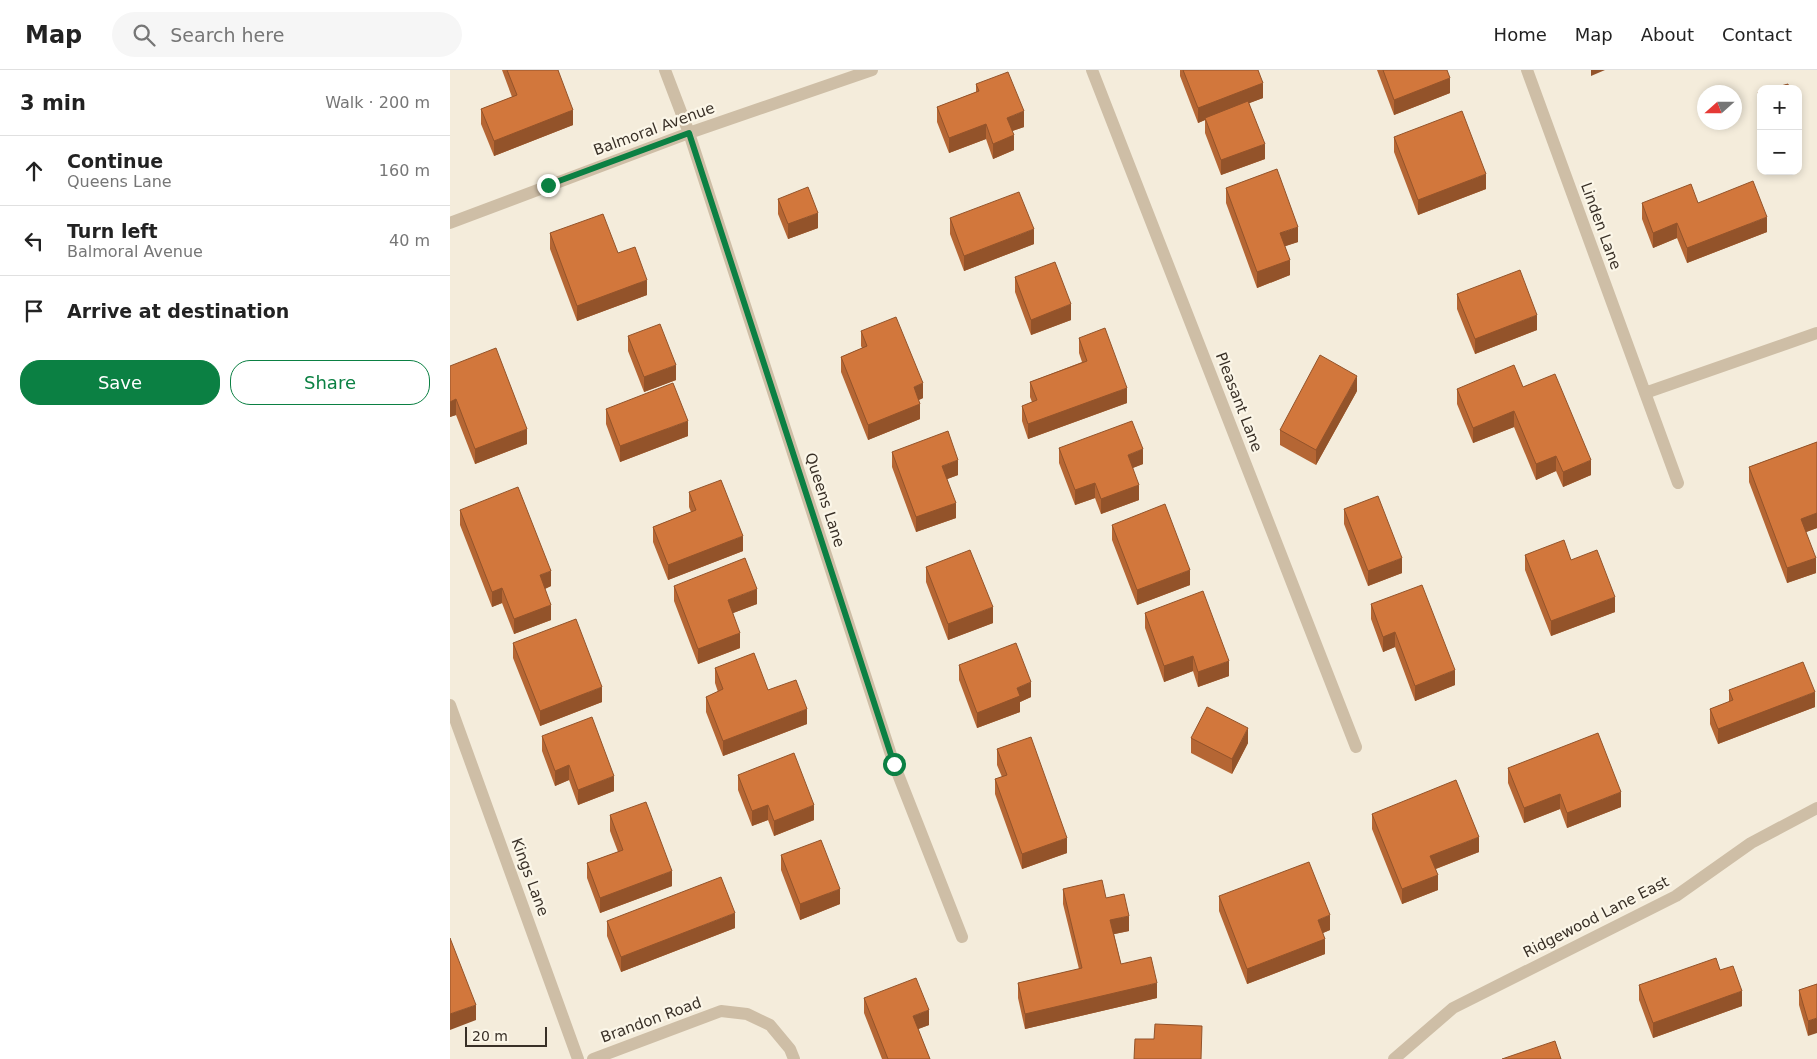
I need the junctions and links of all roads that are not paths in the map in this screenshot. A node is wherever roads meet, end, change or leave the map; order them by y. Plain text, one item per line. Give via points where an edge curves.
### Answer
1 (665, 70) edge
2 (872, 70) edge
3 (1092, 70) edge
4 (1527, 70) edge
5 (689, 133) junction
6 (450, 223) edge
7 (1817, 333) edge
8 (1645, 393) junction
9 (1678, 482) dead end
10 (450, 705) edge
11 (1356, 747) dead end
12 (1817, 808) edge
13 (962, 937) dead end
14 (578, 1059) edge
15 (593, 1059) edge
16 (794, 1059) edge
17 (1394, 1059) edge

1 - 5 street, Queens Lane
2 - 5 street, Balmoral Avenue
3 - 11 street, Pleasant Lane
4 - 8 street, Linden Lane
5 - 6 street, Balmoral Avenue
5 - 13 street, Queens Lane via 894,764
7 - 8 street
8 - 9 street, Linden Lane
10 - 14 street, Kings Lane
12 - 17 street, Ridgewood Lane East via 1751,843 1676,896 1453,1008
15 - 16 street, Brandon Road via 721,1011 747,1014 770,1025

